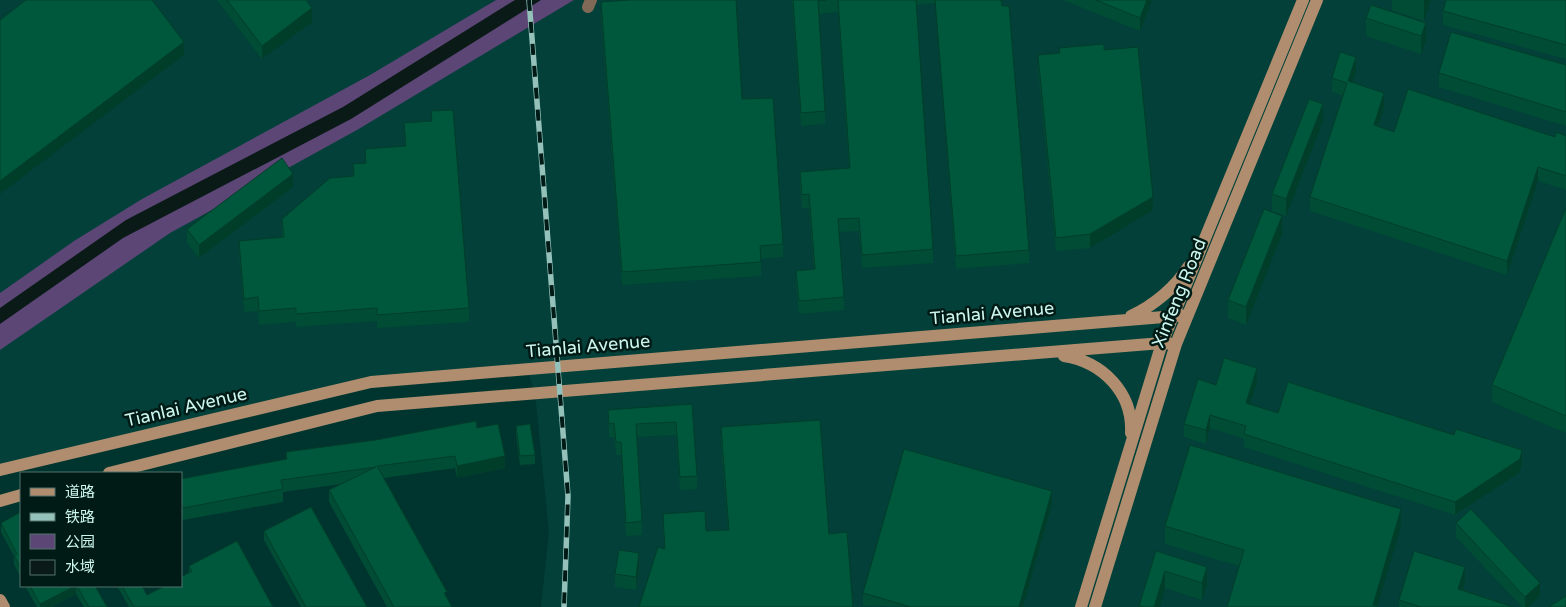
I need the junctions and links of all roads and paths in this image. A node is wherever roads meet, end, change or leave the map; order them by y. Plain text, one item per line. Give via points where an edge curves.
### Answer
1 (1303, 0) edge
2 (1317, 0) edge
3 (1204, 243) junction
4 (1174, 315) junction
5 (1188, 315) junction
6 (1124, 320) junction
7 (1162, 344) junction
8 (1176, 344) junction
9 (1042, 353) junction
10 (1130, 449) junction
11 (0, 470) edge
12 (113, 472) edge
13 (20, 495) edge
14 (0, 501) edge
15 (0, 600) edge
16 (4, 607) edge
17 (1081, 607) edge
18 (1095, 607) edge

1 - 3 main road, Xinfeng Road
2 - 5 main road, Xinfeng Road
3 - 4 main road, Xinfeng Road
3 - 6 main road via 1182,278 1142,311
4 - 5 main road, Tianlai Avenue
4 - 6 main road, Tianlai Avenue
4 - 7 main road, Xinfeng Road
5 - 8 main road, Xinfeng Road
6 - 11 main road, Tianlai Avenue via 371,382
7 - 8 main road
7 - 9 main road
7 - 10 main road, Xinfeng Road
8 - 18 main road, Xinfeng Road
9 - 10 main road via 1081,359 1105,372 1120,393 1131,420
9 - 12 main road via 377,406
10 - 17 main road, Xinfeng Road
13 - 14 main road
15 - 16 main road

